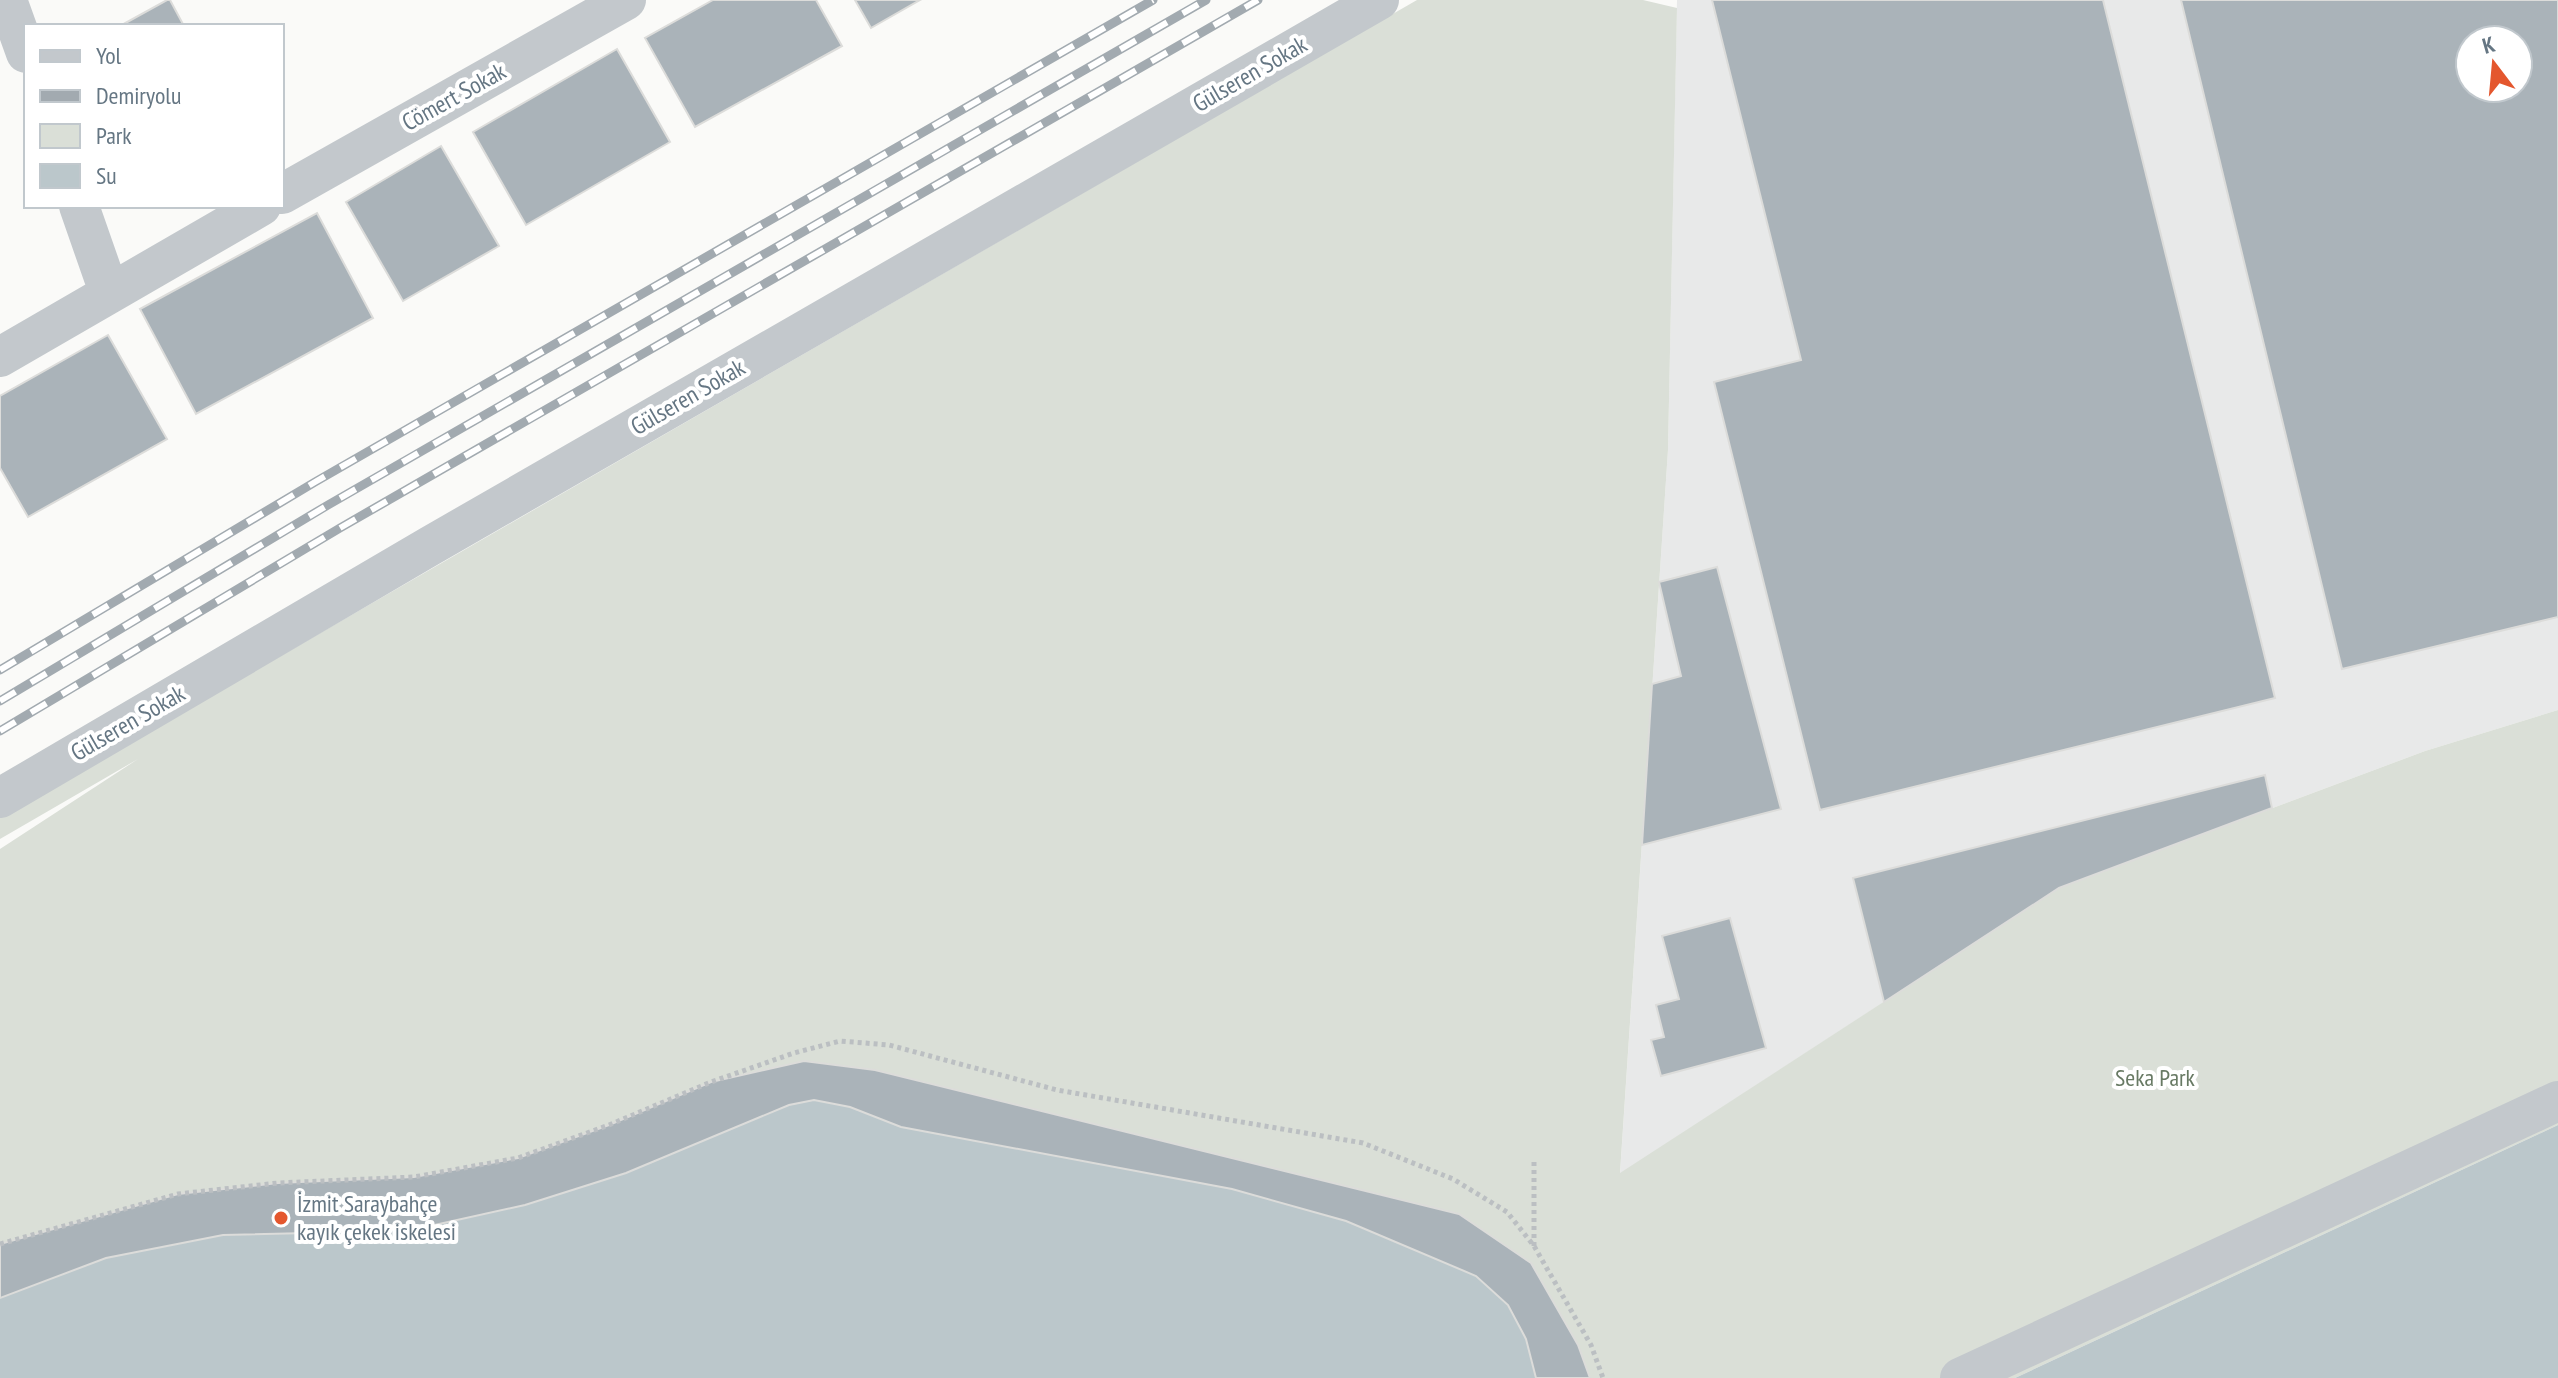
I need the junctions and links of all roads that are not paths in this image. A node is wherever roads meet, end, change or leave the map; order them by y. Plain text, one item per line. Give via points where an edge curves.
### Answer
1 (1379, 0) edge
2 (619, 2) edge
3 (284, 193) edge
4 (80, 208) edge
5 (257, 208) edge
6 (109, 292) junction
7 (0, 357) edge
8 (0, 798) edge
9 (2558, 1101) edge
10 (1960, 1378) edge

1 - 8 street, Gülseren Sokak
2 - 3 street, Cömert Sokak
4 - 6 street
5 - 6 street
6 - 7 street
9 - 10 street

